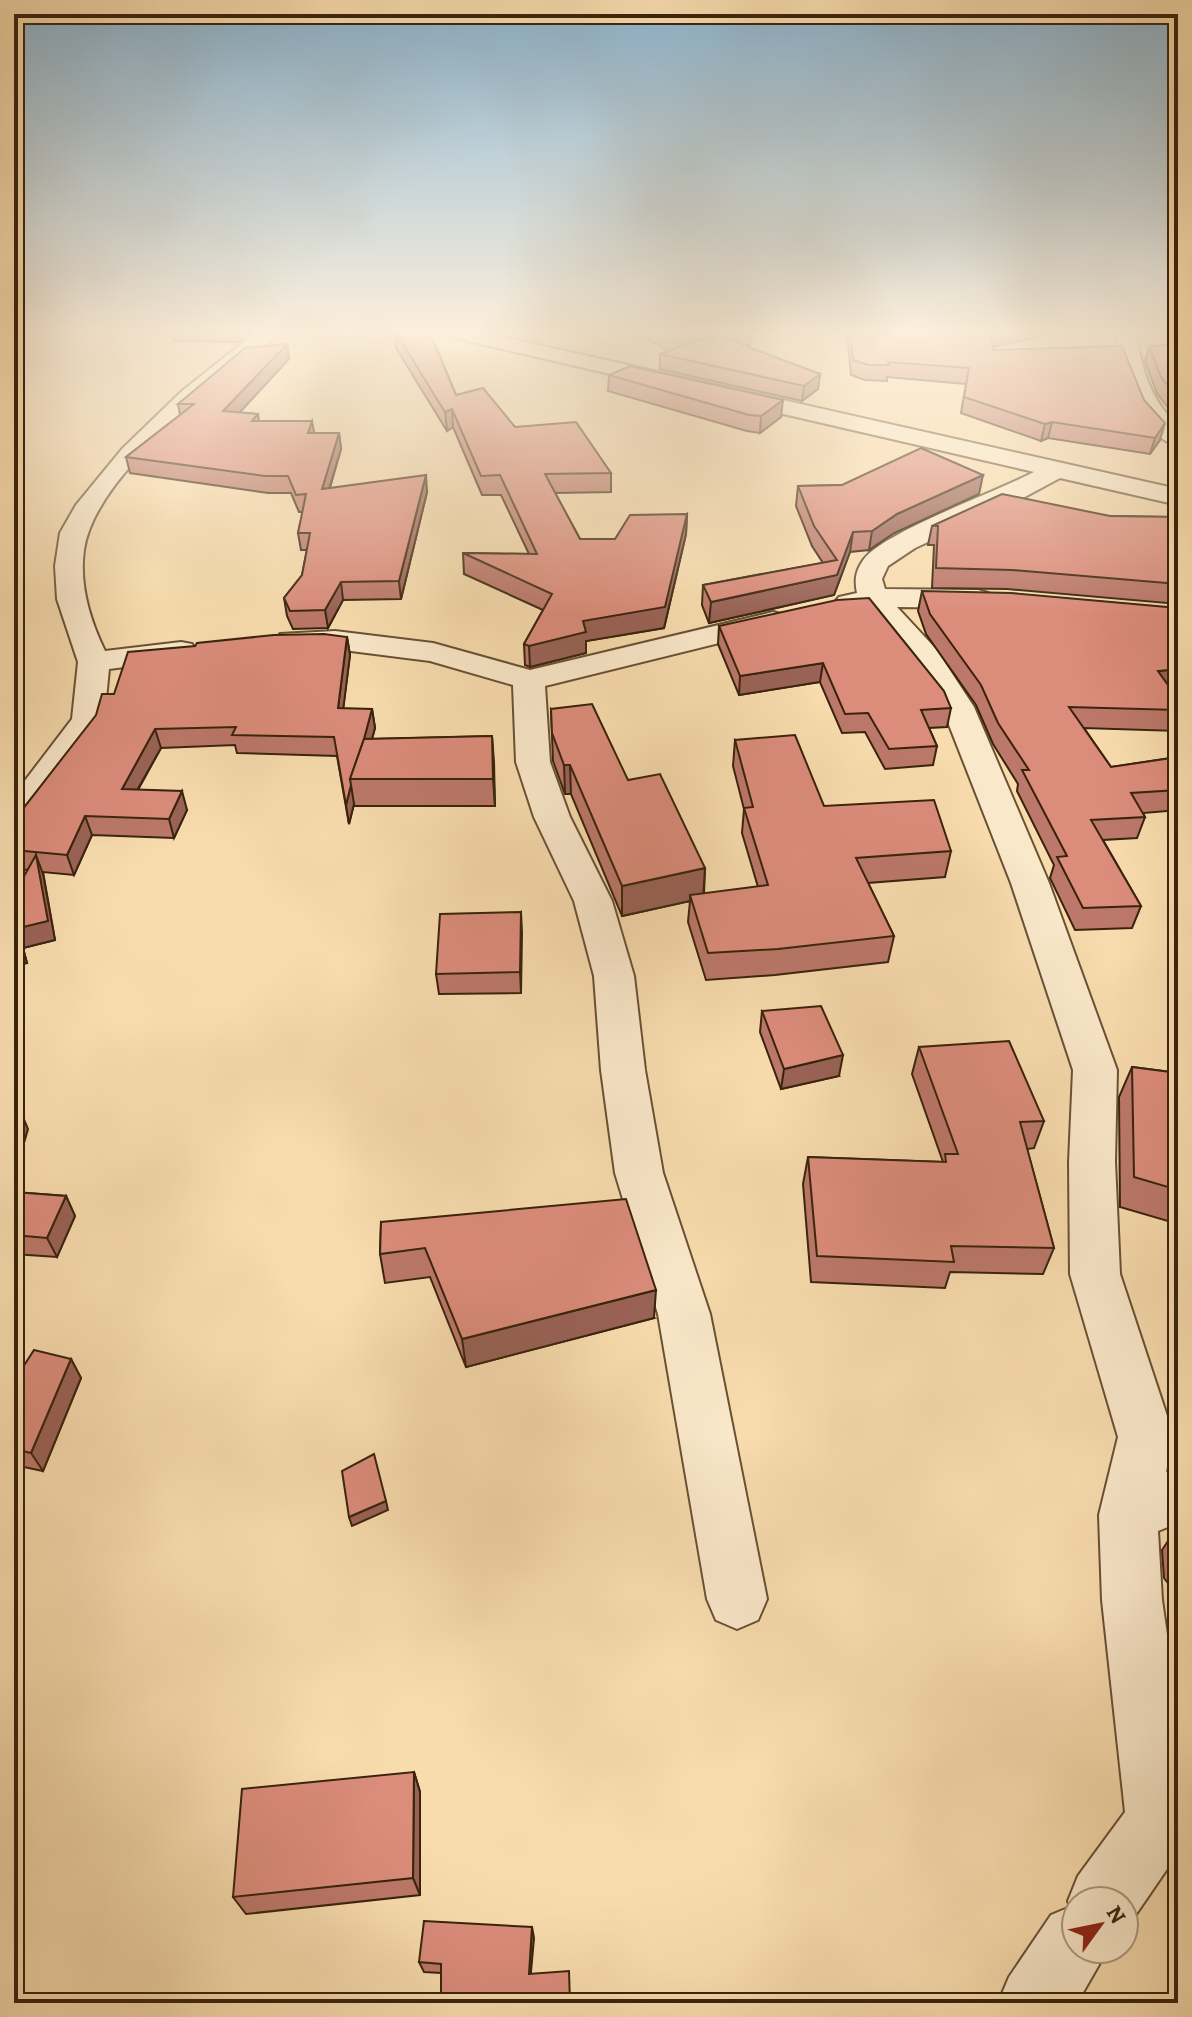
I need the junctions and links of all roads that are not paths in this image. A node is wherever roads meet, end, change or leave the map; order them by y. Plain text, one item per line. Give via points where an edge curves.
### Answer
1 (158, 427) edge
2 (868, 427) edge
3 (1055, 470) junction
4 (1178, 497) edge
5 (873, 598) junction
6 (1007, 601) edge
7 (271, 641) edge
8 (214, 647) edge
9 (94, 662) junction
10 (529, 680) junction
11 (14, 819) edge
12 (1153, 1505) edge
13 (737, 1599) dead end
14 (1114, 1885) edge
15 (1060, 1965) edge
16 (1035, 2003) edge

1 - 9 street via 96,495 74,532 68,587
2 - 3 street
3 - 4 street
3 - 5 street via 905,542 876,562 868,579
5 - 6 street
5 - 10 street
5 - 12 street via 925,656 958,707 1030,883 1095,1070 1095,1274 1146,1437
7 - 10 street via 335,640 433,652
8 - 9 street
9 - 11 street via 82,732
10 - 13 street via 533,762 552,817 593,901 614,976 639,1173 684,1314
12 - 14 street via 1132,1600 1160,1821
15 - 16 street

